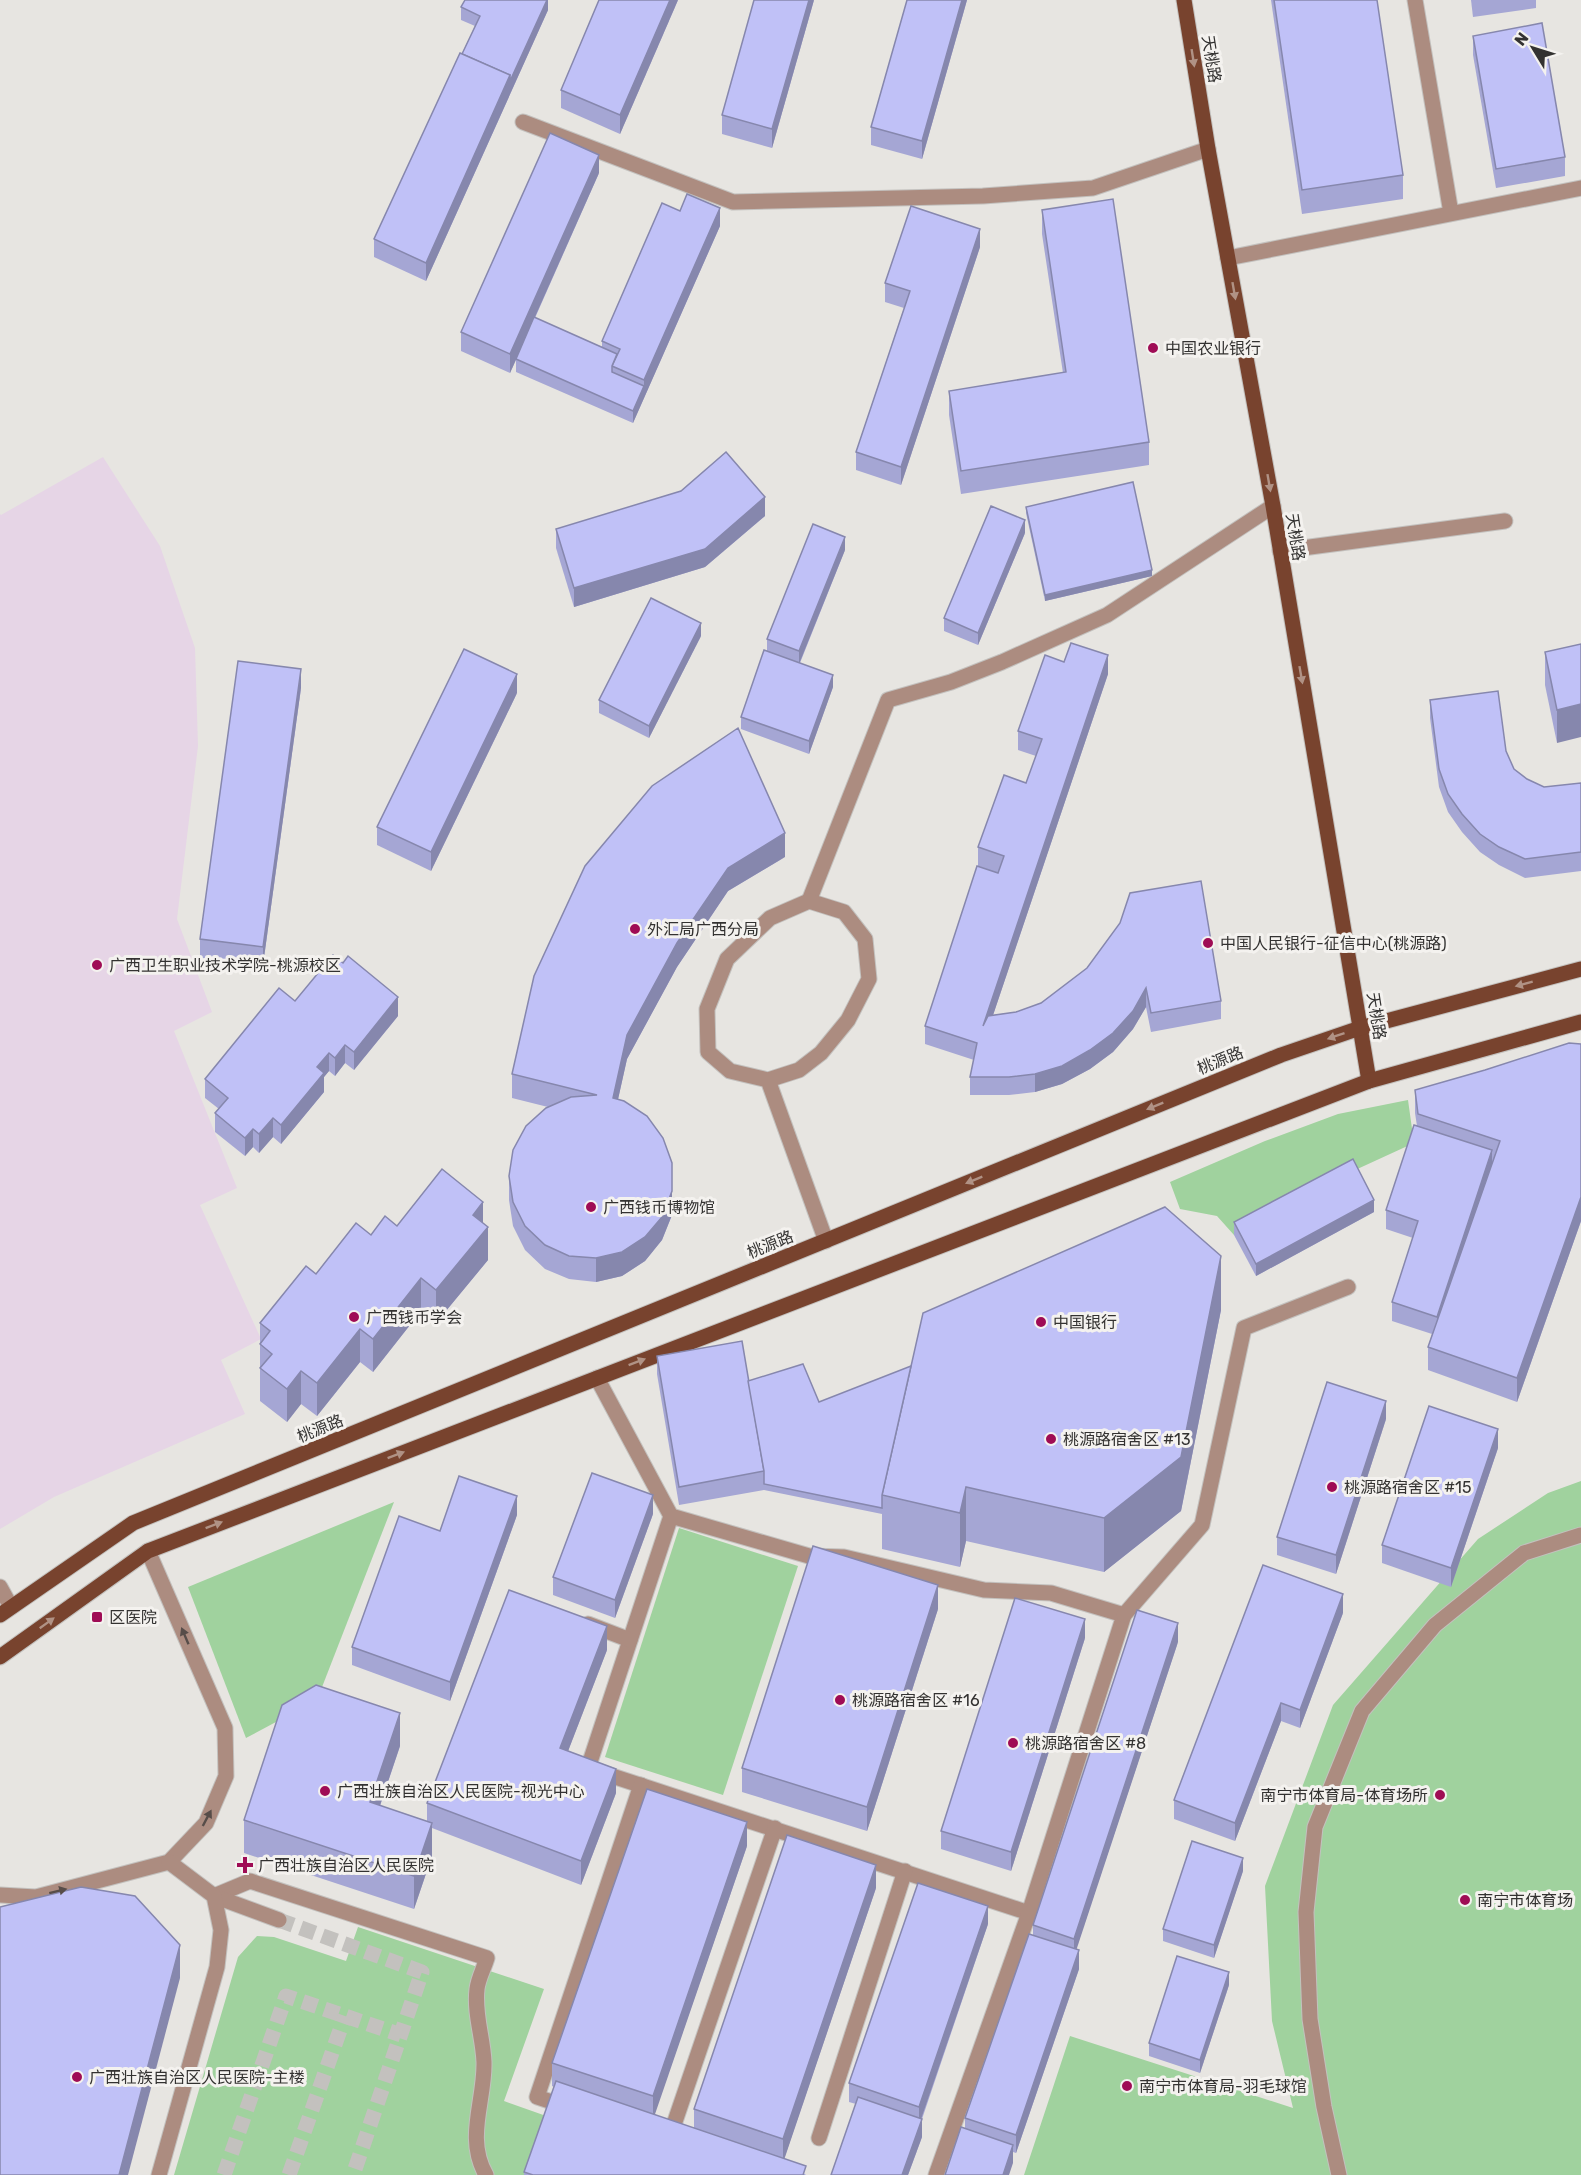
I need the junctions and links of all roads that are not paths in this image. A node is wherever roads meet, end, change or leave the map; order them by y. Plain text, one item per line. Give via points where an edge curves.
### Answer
1 (1184, 0) edge
2 (1415, 0) edge
3 (523, 122) dead end
4 (1208, 149) junction
5 (1581, 188) edge
6 (1451, 213) junction
7 (1228, 258) junction
8 (1273, 506) junction
9 (1505, 520) dead end
10 (1280, 551) junction
11 (809, 901) junction
12 (1581, 969) edge
13 (1579, 1025) edge
14 (1360, 1028) junction
15 (768, 1080) junction
16 (1369, 1081) junction
17 (826, 1240) junction
18 (1348, 1287) dead end
19 (597, 1378) junction
20 (671, 1516) junction
21 (1581, 1535) edge
22 (148, 1551) junction
23 (0, 1587) edge
24 (6, 1611) edge
25 (1124, 1615) junction
26 (578, 1620) edge
27 (630, 1640) junction
28 (0, 1657) edge
29 (641, 1785) junction
30 (775, 1828) junction
31 (169, 1862) junction
32 (905, 1871) junction
33 (0, 1895) edge
34 (214, 1896) junction
35 (1029, 1913) junction
36 (279, 1920) tunnel mouth
37 (580, 2112) edge
38 (819, 2138) dead end
39 (657, 2139) edge
40 (159, 2175) edge
41 (486, 2175) edge
42 (936, 2175) edge
43 (1339, 2175) edge

1 -> 4 main road, 天桃路
2 - 6 street
3 - 4 street via 733,202 983,196 1094,188
4 - 7 main road, 天桃路
5 - 6 street
6 - 7 street
7 -> 8 main road, 天桃路
8 - 10 main road, 天桃路
8 - 11 street via 1107,615 951,682 888,700
9 - 10 street
10 -> 14 main road, 天桃路
11 - 15 street via 844,912 865,939 869,979 848,1020 821,1053 799,1070
11 - 15 street via 770,918 727,959 707,1009 708,1052 730,1071
12 -> 14 main road, 桃源路
13 - 16 main road
14 - 16 main road, 天桃路
14 -> 17 main road, 桃源路 via 1281,1055
15 - 17 street
19 -> 16 main road
17 - 24 main road, 桃源路 via 133,1523
18 - 25 street via 1244,1328 1202,1525
19 - 20 street
22 -> 19 main road
20 - 25 street via 809,1556 844,1557 984,1590 1051,1593
20 - 27 street
21 - 43 street via 1524,1553 1435,1625 1362,1711 1315,1827 1306,1912 1310,2019
28 -> 22 main road
31 -> 22 street via 206,1823 226,1776 225,1728
23 - 24 street
25 - 35 street
26 - 27 street
27 - 29 street via 588,1768
29 - 30 street
29 - 37 street via 537,2097
30 - 32 street
30 - 39 street via 667,2143
33 -> 31 street via 36,1897
31 - 34 street
32 - 35 street
32 - 38 street
34 - 36 street
34 - 40 street via 221,1930 217,1967
34 - 41 street via 250,1881 487,1958 477,1987 476,2011 484,2064 475,2132
35 - 42 street

